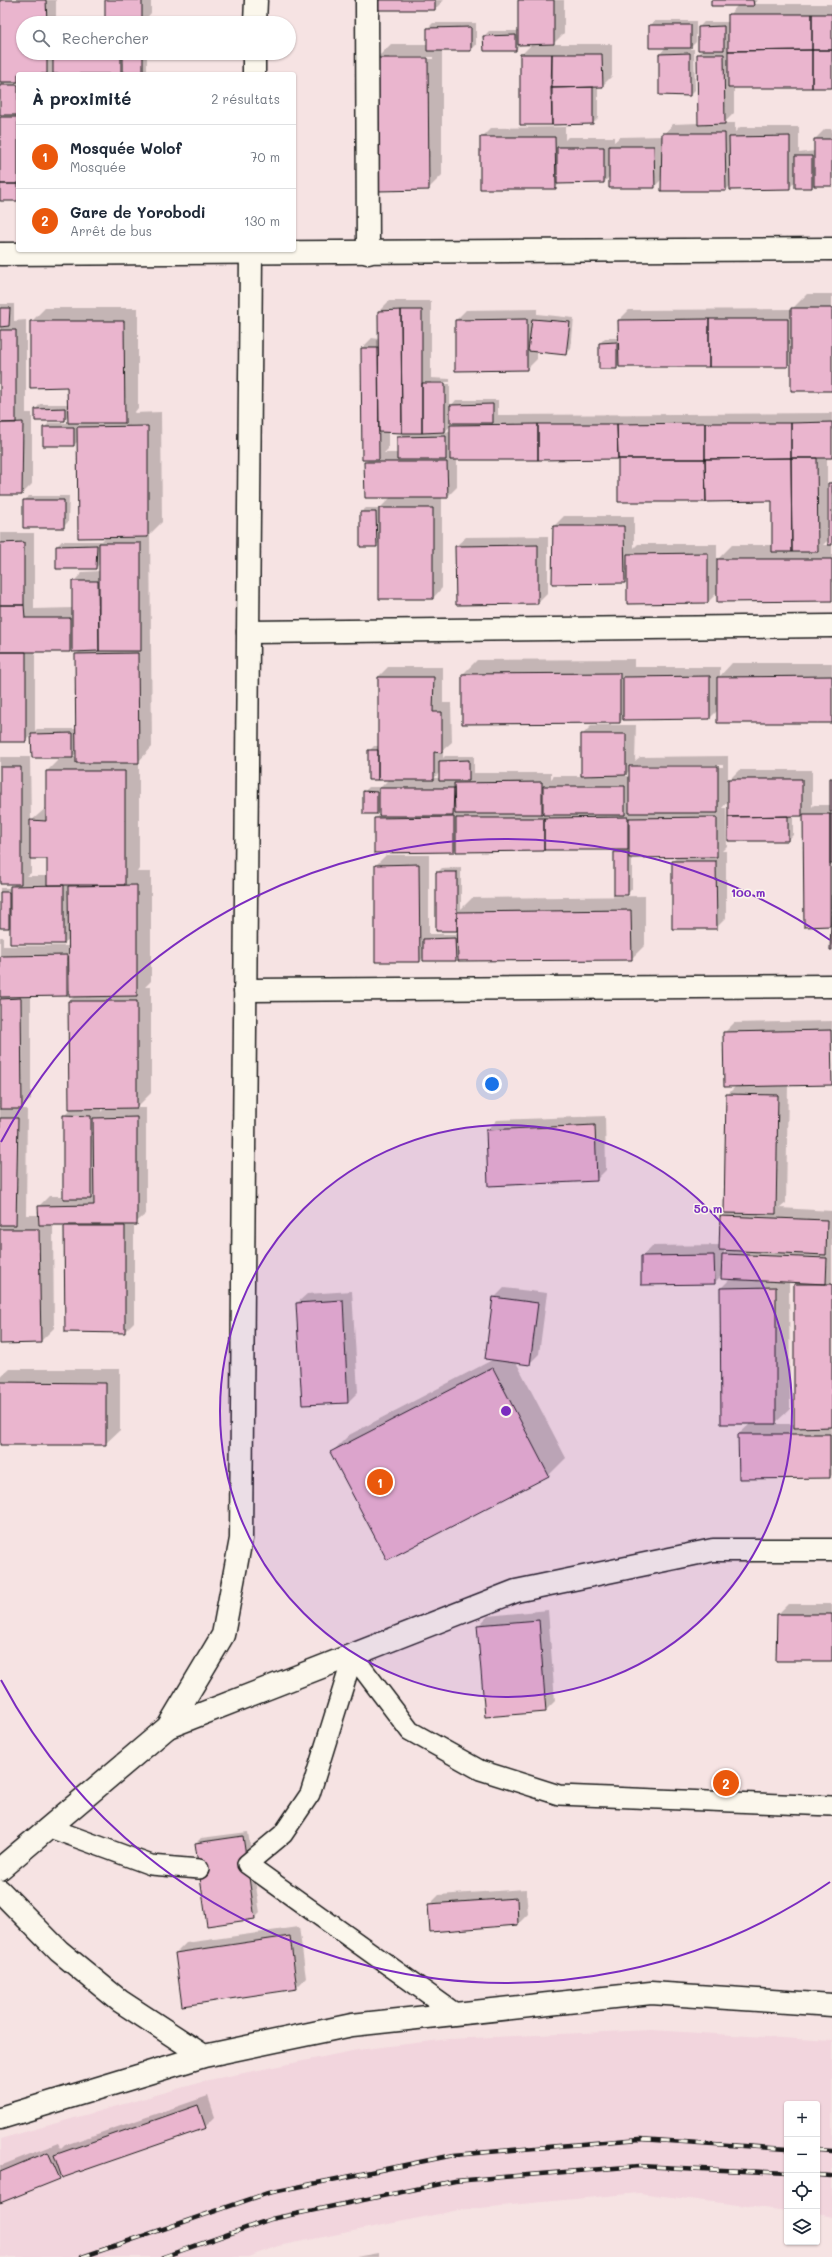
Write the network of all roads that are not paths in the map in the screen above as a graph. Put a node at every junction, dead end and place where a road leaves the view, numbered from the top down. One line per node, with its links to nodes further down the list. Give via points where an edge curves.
1 (256, 0): 3 (street)
2 (367, 0): 10 (street)
3 (255, 16)
4 (254, 60): 5 (street)
5 (254, 72)
6 (832, 249): 10 (street)
7 (167, 252): 11 (street)
8 (251, 252): 13 (street)
9 (296, 252): 10 (street)
10 (368, 253)
11 (0, 254)
12 (832, 626): 13 (street)
13 (248, 632): 15 (street)
14 (832, 986): 15 (street)
15 (245, 990): 18 (street, via 241,1539 223,1635)
16 (832, 1550): 17 (street, via 713,1550 516,1591)
17 (353, 1656): 18 (street); 19 (lane, via 410,1731 480,1770 559,1795); 25 (lane, via 310,1794 283,1834 247,1864)
18 (168, 1727): 20 (street)
19 (832, 1806)
20 (50, 1828): 21 (street); 22 (lane, via 150,1865)
21 (0, 1869)
22 (199, 1869)
23 (0, 1891): 26 (street, via 59,1952 120,2001)
24 (832, 2005): 25 (street, via 650,1993)
25 (455, 2013): 26 (street, via 352,2025)
26 (204, 2056): 27 (street)
27 (0, 2118)

